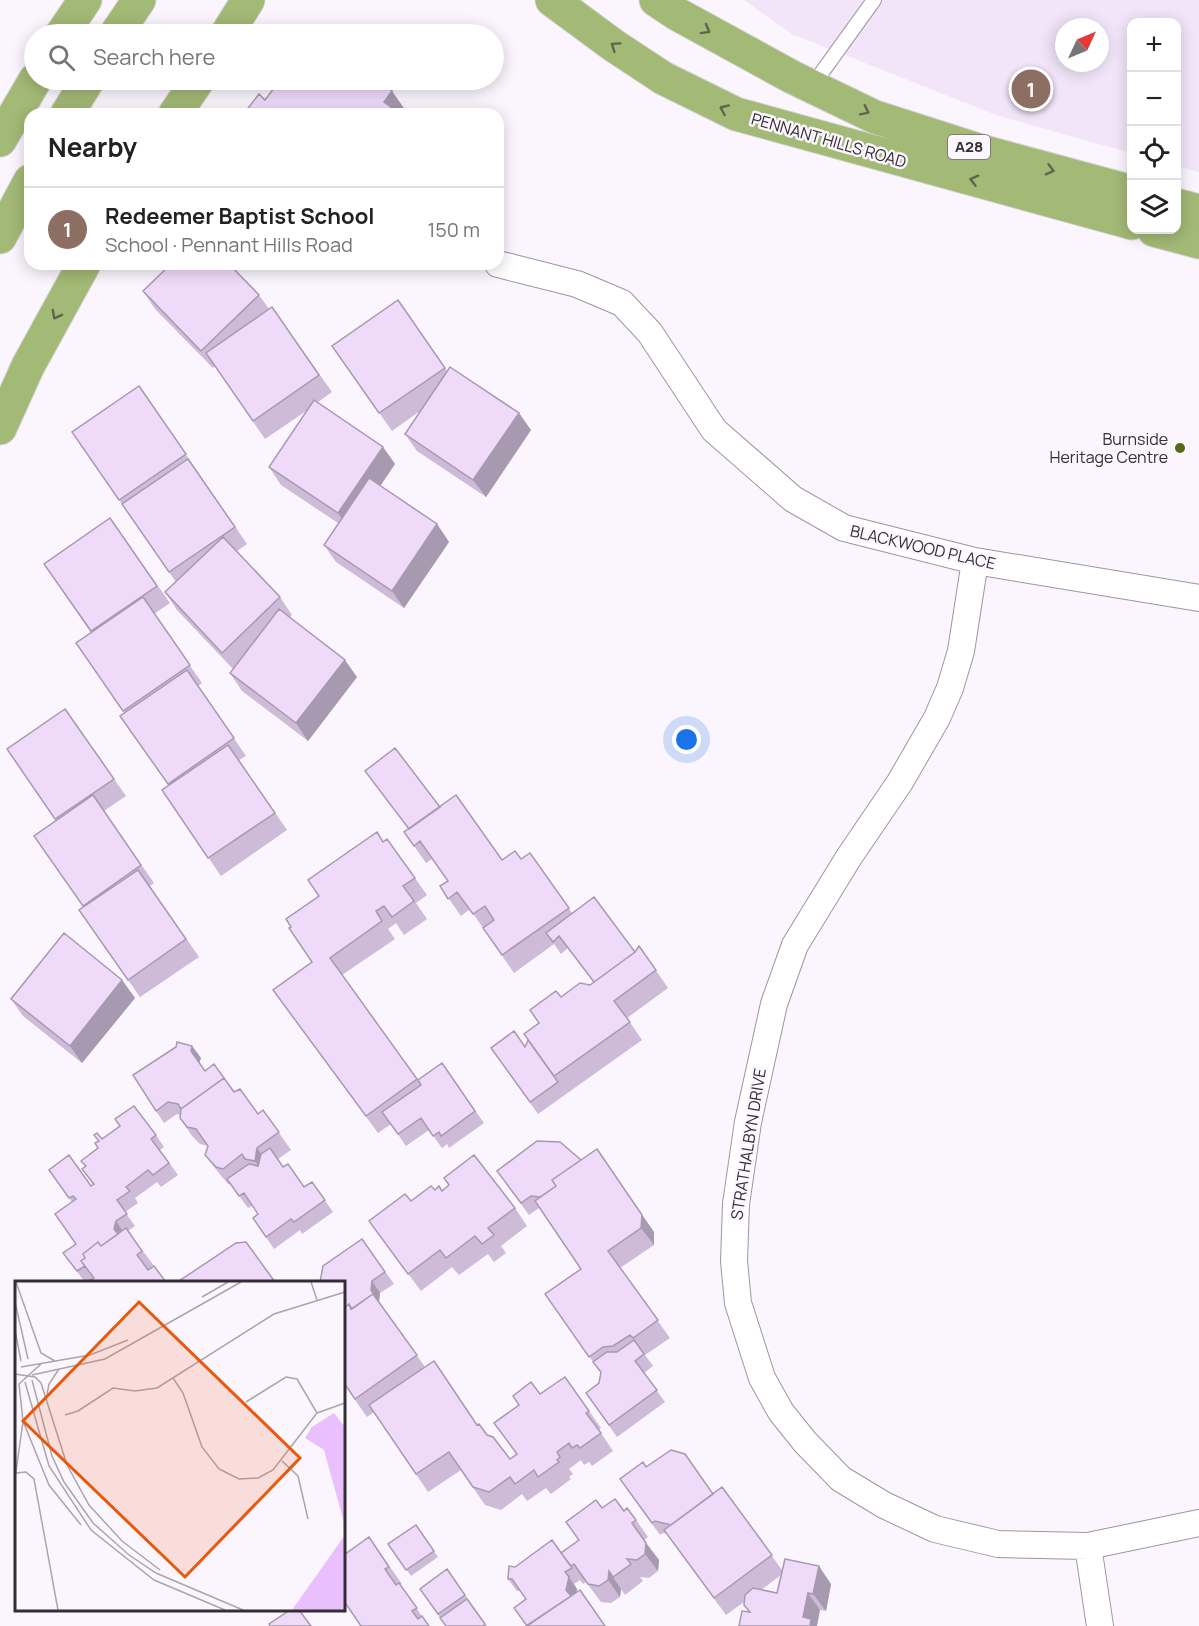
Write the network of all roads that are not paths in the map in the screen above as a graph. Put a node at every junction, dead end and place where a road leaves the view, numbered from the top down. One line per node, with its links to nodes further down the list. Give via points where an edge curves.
1 (85, 0): 7 (highway)
2 (139, 0): 8 (highway)
3 (249, 0): 9 (highway)
4 (552, 0): 21 (highway, PENNANT HILLS ROAD / A28, one-way to 4, via 736,114 663,78)
5 (656, 0): 10 (highway, PENNANT HILLS ROAD / A28, one-way to 10)
6 (874, 0): 10 (lane)
7 (69, 24)
8 (123, 24)
9 (233, 24)
10 (812, 86): 17 (highway, PENNANT HILLS ROAD / A28, one-way to 17, via 875,117 925,134)
11 (29, 90): 16 (highway)
12 (82, 90): 14 (highway)
13 (191, 90): 15 (highway)
14 (71, 108)
15 (179, 108)
16 (0, 140)
17 (1127, 191)
18 (24, 192): 23 (highway)
19 (1181, 206): 20 (highway)
20 (1199, 211)
21 (1127, 222)
22 (1169, 234): 24 (highway)
23 (0, 237)
24 (1199, 242)
25 (504, 266): 28 (street, BLACKWOOD PLACE, via 577,284 622,303 650,333 714,430 793,499 844,528)
26 (81, 270): 27 (highway, one-way to 27, via 28,366)
27 (0, 428)
28 (975, 561): 29 (street, BLACKWOOD PLACE); 31 (street, STRATHALBYN DRIVE, via 961,651 937,718 795,945 774,1004 748,1122 736,1204 734,1261 738,1303 762,1378 781,1413 841,1479 936,1529 998,1544)
29 (1199, 598)
30 (1199, 1523): 31 (street, STRATHALBYN DRIVE)
31 (1088, 1546): 32 (street)
32 (1100, 1626)

